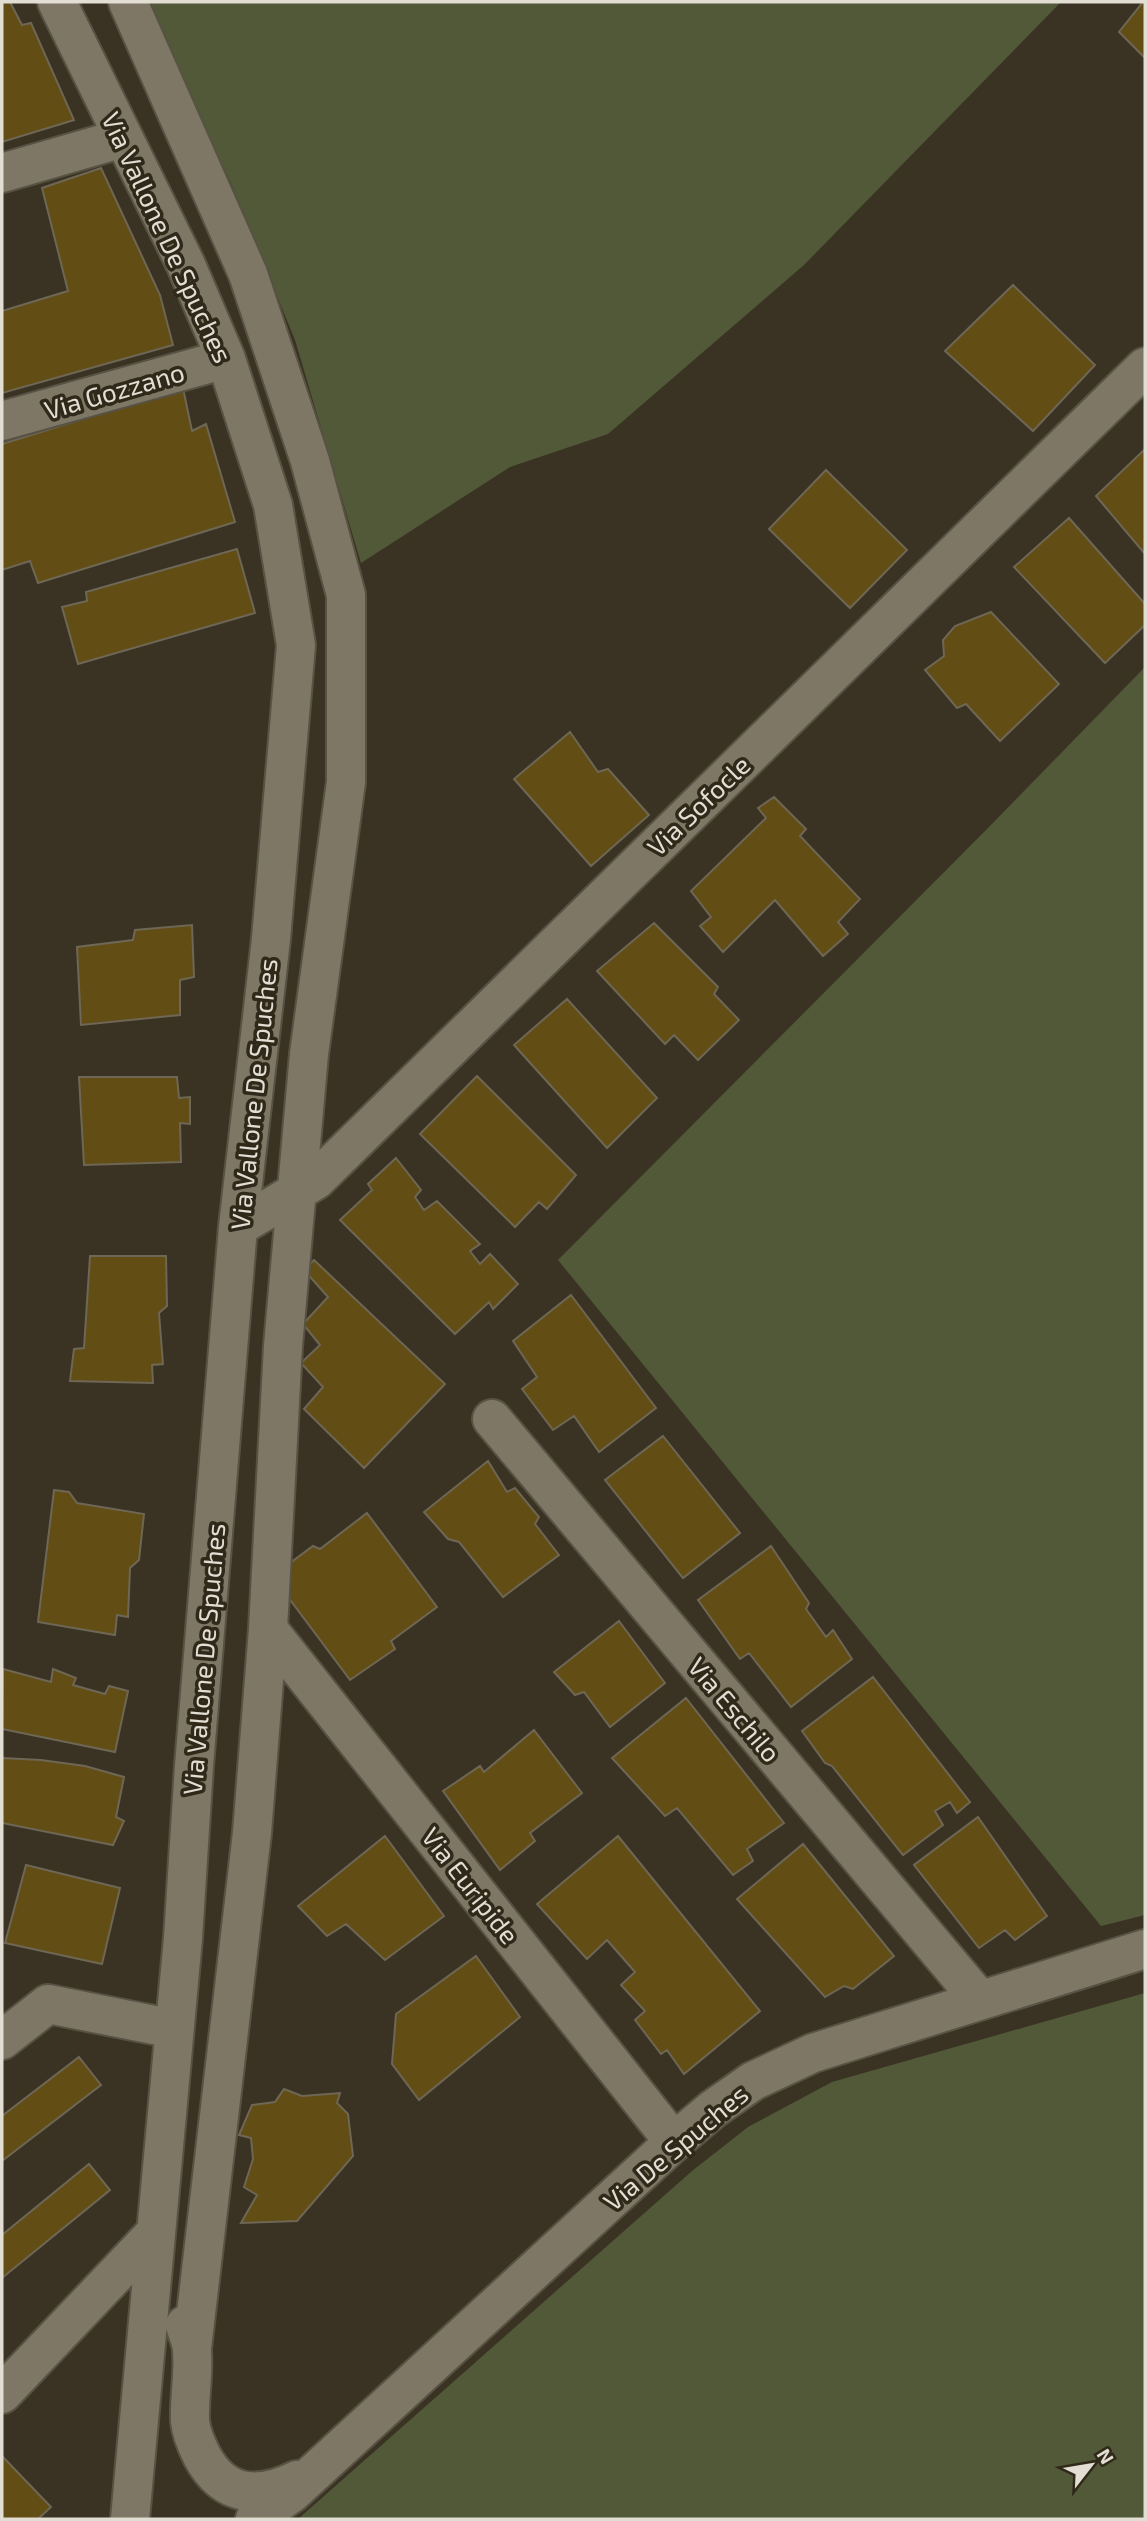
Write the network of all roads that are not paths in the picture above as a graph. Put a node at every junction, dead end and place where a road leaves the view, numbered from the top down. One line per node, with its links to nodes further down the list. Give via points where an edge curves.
1 (57, 2): 3 (street, Via Vallone De Spuches)
2 (128, 2): 8 (street, via 248,274 310,461 346,594 346,782 309,1054)
3 (123, 138): 4 (street); 5 (street, Via Vallone De Spuches)
4 (2, 173)
5 (226, 359): 7 (street, Via Gozzano); 9 (street, Via Vallone De Spuches, via 273,505 296,645 271,939)
6 (1145, 367): 8 (street, Via Sofocle, via 326,1170)
7 (2, 421)
8 (297, 1192): 9 (street, Via Sofocle); 11 (street, via 283,1346)
9 (238, 1227): 14 (street, Via Vallone De Spuches)
10 (492, 1419): 13 (street, Via Eschilo)
11 (268, 1629): 16 (street, Via Euripide); 18 (street, via 252,1833)
12 (1145, 1949): 13 (street, Via De Spuches)
13 (979, 1999): 16 (street, Via De Spuches, via 813,2053 753,2081)
14 (174, 2029): 15 (street, via 48,2004); 17 (street, Via Vallone De Spuches)
15 (2, 2040)
16 (674, 2142): 20 (street, Via De Spuches)
17 (156, 2232): 18 (street, Via Vallone De Spuches); 19 (street); 21 (street, Via Vallone De Spuches)
18 (192, 2348): 20 (street, Via Vallone De Spuches, via 190,2423 210,2472 227,2487 262,2492)
19 (2, 2394)
20 (304, 2482): 22 (street)
21 (130, 2519)
22 (255, 2519)

